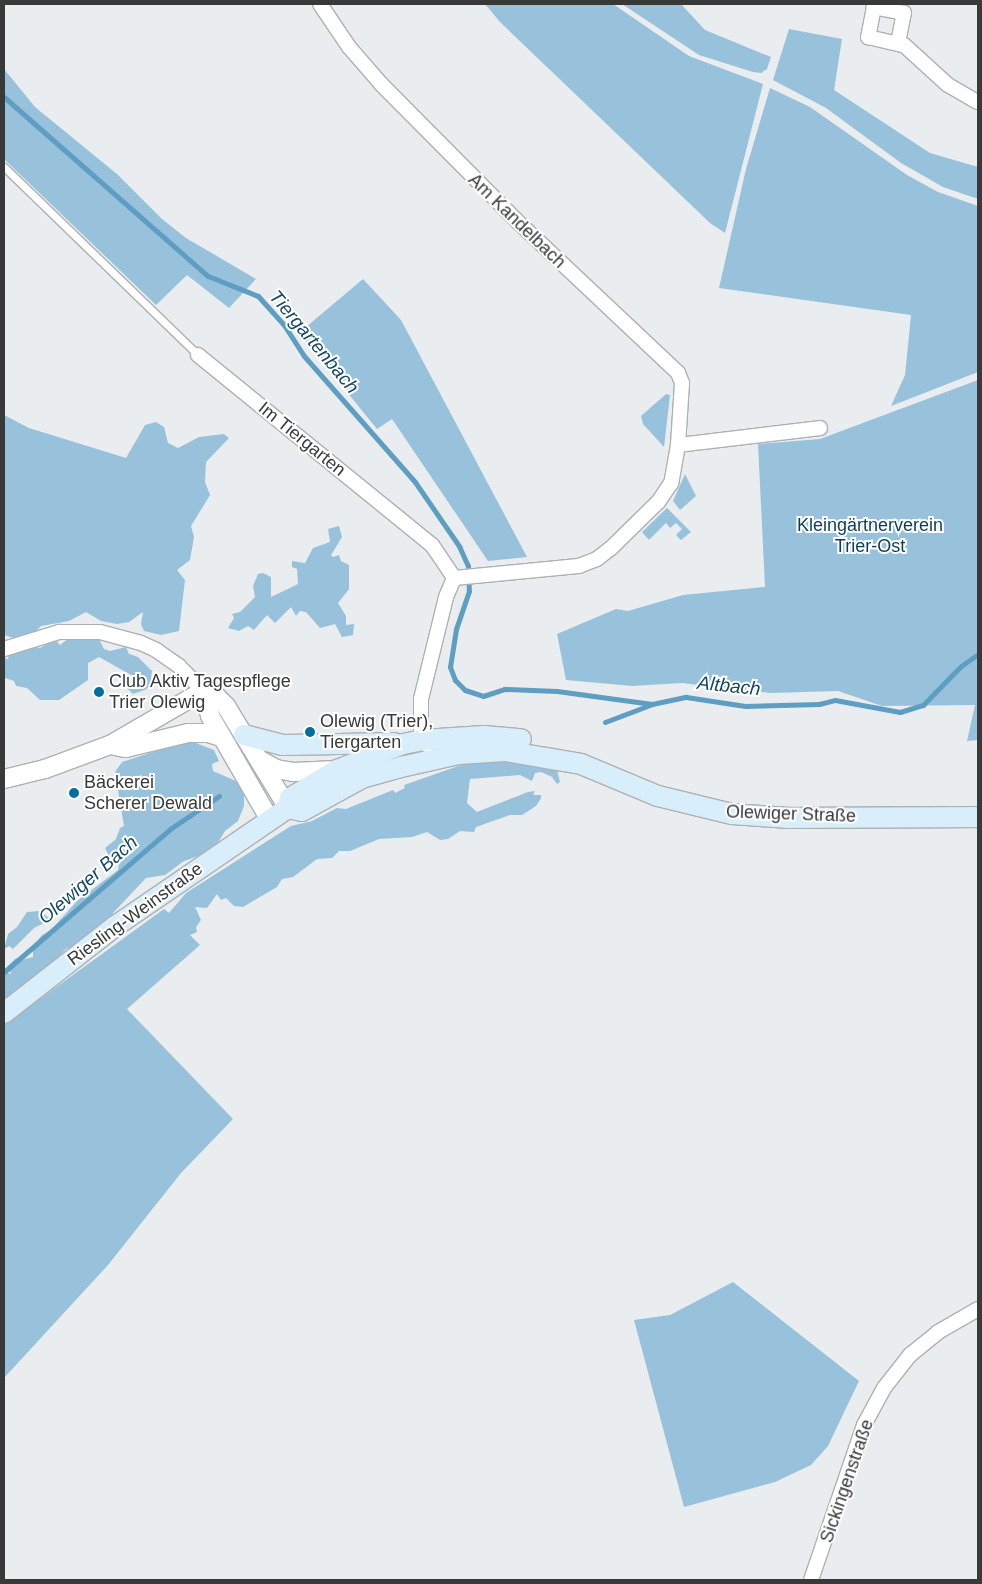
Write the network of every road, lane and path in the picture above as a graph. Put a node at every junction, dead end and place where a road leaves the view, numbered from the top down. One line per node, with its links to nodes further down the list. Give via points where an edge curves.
1 (320, 4): 7 (street, Am Kandelbach, via 349,47 389,92 518,222 678,373 682,383)
2 (898, 43): 3 (street, via 948,84)
3 (978, 102)
4 (4, 167): 5 (lane, Im Tiergarten)
5 (198, 354): 8 (street, Im Tiergarten, via 432,545)
6 (820, 428): 7 (street)
7 (678, 445): 8 (street, Am Kandelbach, via 674,474 663,497 597,559 578,566)
8 (464, 576): 13 (street, via 446,597)
9 (4, 649): 10 (street, via 58,632 100,632 156,650 179,666)
10 (203, 691): 11 (street, via 221,700); 12 (street, via 204,705); 14 (street)
11 (244, 735): 13 (main road, via 283,745); 16 (street)
12 (221, 737): 14 (street, via 188,733 126,748); 22 (street)
13 (413, 742): 15 (street); 17 (main road, Olewiger Straße, via 484,736 527,739 560,750); 18 (main road, Olewiger Straße)
14 (110, 745): 19 (street, via 44,769)
15 (446, 756): 17 (main road, Olewiger Straße, via 505,751); 20 (main road, Olewiger Straße, via 362,778 302,810)
16 (260, 760): 18 (street, via 276,769 293,772); 20 (street)
17 (581, 764): 21 (main road, Olewiger Straße, via 658,796 732,814 789,818)
18 (337, 770): 20 (main road, Olewiger Straße, via 290,798)
19 (4, 779)
20 (288, 808): 22 (main road, Olewiger Straße)
21 (978, 818)
22 (270, 820): 23 (main road, Riesling-Weinstraße, via 114,927)
23 (4, 1013)
24 (978, 1309): 25 (street, Sickingenstraße, via 938,1332 910,1355 884,1388 864,1425)
25 (811, 1580)

